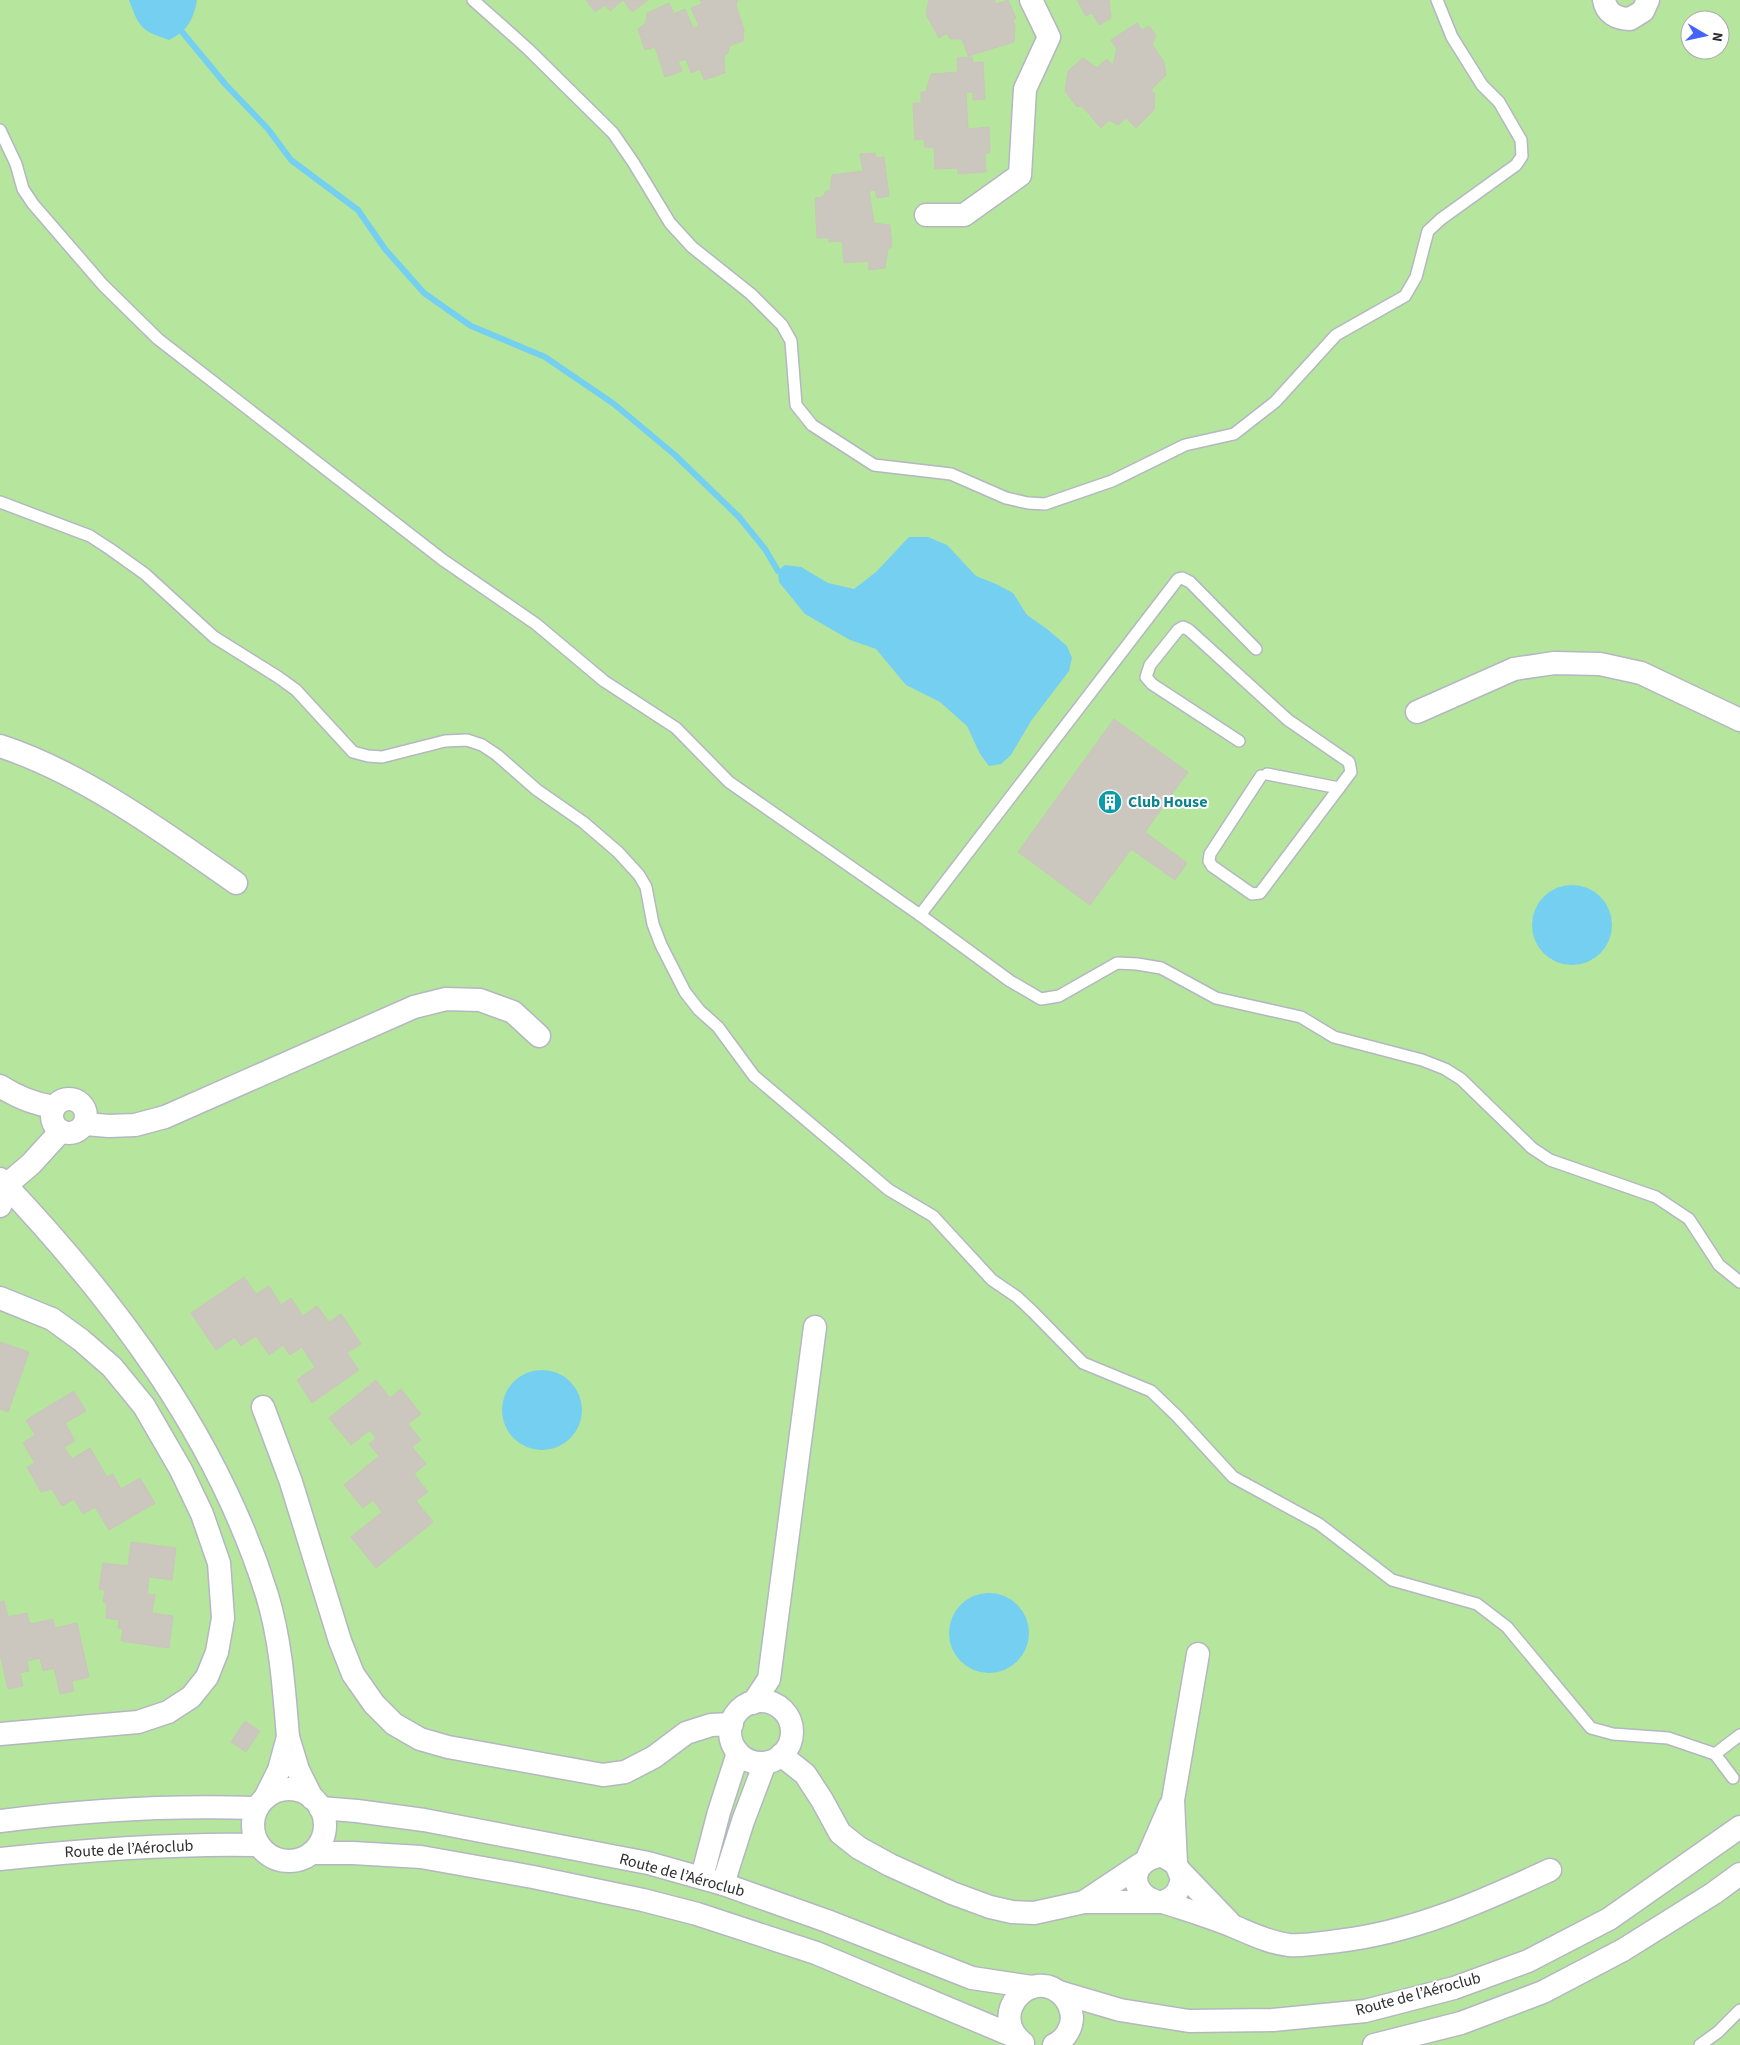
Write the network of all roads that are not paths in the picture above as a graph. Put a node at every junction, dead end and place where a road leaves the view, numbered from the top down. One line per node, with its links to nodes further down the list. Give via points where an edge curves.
1 (473, 0): 3 (lane, via 613,133 670,223 692,247 751,294 782,325 791,341 796,405 812,424 874,465 951,474 1006,498 1046,504 1112,481 1185,445 1234,434 1275,402 1336,336 1405,296 1416,277 1428,231 1516,165 1522,156 1521,140 1499,102 1482,85 1452,37)
2 (1031, 0): 7 (street, via 1049,37 1025,89 1020,175 964,215)
3 (1437, 0)
4 (1604, 0): 5 (street, via 1609,11 1622,19 1637,16)
5 (1650, 2)
6 (0, 130): 16 (lane, via 32,204 103,285 158,339 443,560 536,624 604,681 676,728 729,782)
7 (926, 215)
8 (0, 502): 36 (lane, via 90,536 110,549 145,574 214,637 296,690 353,752 382,757 467,740 497,755 537,790 583,822 639,875 646,887 661,945 685,992 718,1026 754,1076 889,1190 933,1216 992,1280 1033,1312 1083,1363 1151,1390 1233,1478 1319,1524 1392,1580 1477,1604 1507,1627 1591,1728 1613,1734 1668,1738)
9 (1256, 649): 16 (lane, via 1190,582 1178,579)
10 (1417, 712): 11 (street, via 1514,670 1554,663 1600,664 1641,673)
11 (1740, 720)
12 (1239, 740): 14 (lane, via 1146,677 1150,665 1183,627 1288,720 1349,762 1351,772)
13 (0, 746): 15 (street, via 91,788 163,831)
14 (1339, 788): 14 (lane, via 1264,775 1210,854 1209,861 1252,894 1260,893)
15 (236, 883)
16 (920, 915): 23 (lane, via 1040,999 1059,996 1117,963 1161,968 1216,998 1301,1017 1334,1036 1445,1069 1460,1079 1532,1148 1550,1160 1656,1197 1689,1220 1719,1265)
17 (539, 1036): 20 (street, via 513,1012 480,1000 446,1000 414,1006 165,1117 134,1125)
18 (0, 1086): 19 (street, via 13,1095)
19 (54, 1107): 20 (street, via 67,1098 78,1100 85,1108); 21 (street, via 52,1118)
20 (84, 1124): 21 (street, via 77,1131)
21 (61, 1131): 22 (street, via 31,1164)
22 (4, 1187): 34 (street, via 92,1281 151,1360 208,1456 246,1535 267,1596 280,1655)
23 (1740, 1282)
24 (0, 1298): 32 (street, via 52,1319 81,1340 112,1367 144,1406 202,1514 220,1563 223,1618 217,1652 207,1678 191,1697 168,1712 138,1722)
25 (815, 1327): 28 (street)
26 (263, 1407): 31 (street, via 291,1482 353,1674 374,1704 394,1724 420,1739 448,1747 603,1775 625,1772 654,1757 686,1733 711,1725)
27 (1198, 1654): 39 (street)
28 (768, 1679): 29 (street); 30 (street)
29 (753, 1703): 30 (street, via 771,1703); 31 (street, via 740,1710)
30 (779, 1708): 37 (street, via 790,1722 792,1731 787,1748)
31 (732, 1724): 35 (street, via 731,1739)
32 (0, 1734)
33 (1740, 1735): 36 (lane)
34 (288, 1737): 40 (street, via 279,1770); 41 (street, via 298,1770)
35 (738, 1753): 37 (street, via 755,1763); 51 (street, via 719,1812)
36 (1715, 1754): 38 (lane)
37 (773, 1759): 51 (street); 52 (street, via 805,1774 840,1832 858,1848 890,1865 990,1907 1012,1912 1034,1913)
38 (1733, 1778)
39 (1172, 1800): 47 (street); 48 (street)
40 (261, 1803): 41 (street, via 283,1790 293,1790); 42 (street, via 62,1813); 44 (street, via 253,1826)
41 (316, 1803): 45 (street, via 324,1820 324,1832); 51 (street, Route de l’Aéroclub, via 538,1841 648,1863)
42 (0, 1821)
43 (1740, 1827): 56 (street, Route de l’Aéroclub, via 1609,1918 1528,1961 1454,1988 1365,2011 1272,2020 1189,2022 1120,2010)
44 (258, 1844): 45 (street, via 272,1857 290,1862); 46 (street, Route de l’Aéroclub, via 64,1852)
45 (312, 1853): 58 (street, Route de l’Aéroclub, via 353,1852 421,1857 533,1876 688,1911 816,1953)
46 (0, 1859)
47 (1144, 1862): 48 (street, via 1163,1856); 52 (street); 53 (street, via 1138,1871 1137,1887 1148,1899)
48 (1178, 1868): 53 (street, via 1182,1879 1176,1894); 54 (street)
49 (1550, 1870): 54 (street, via 1424,1923 1360,1938 1313,1945 1288,1944 1260,1938)
50 (1740, 1874): 60 (street, via 1623,1950 1543,1992 1461,2023)
51 (712, 1881): 55 (street, Route de l’Aéroclub, via 972,1978)
52 (1084, 1902): 53 (street)
53 (1159, 1902): 54 (street)
54 (1233, 1926)
55 (1032, 1987): 56 (street, Route de l’Aéroclub, via 1051,1987); 58 (street, via 1015,1998 1010,2008 1011,2028)
56 (1059, 1992): 59 (street, via 1071,2008 1072,2018)
57 (1740, 2010): 61 (lane)
58 (1021, 2041)
59 (1061, 2045)
60 (1374, 2045)
61 (1700, 2045)

